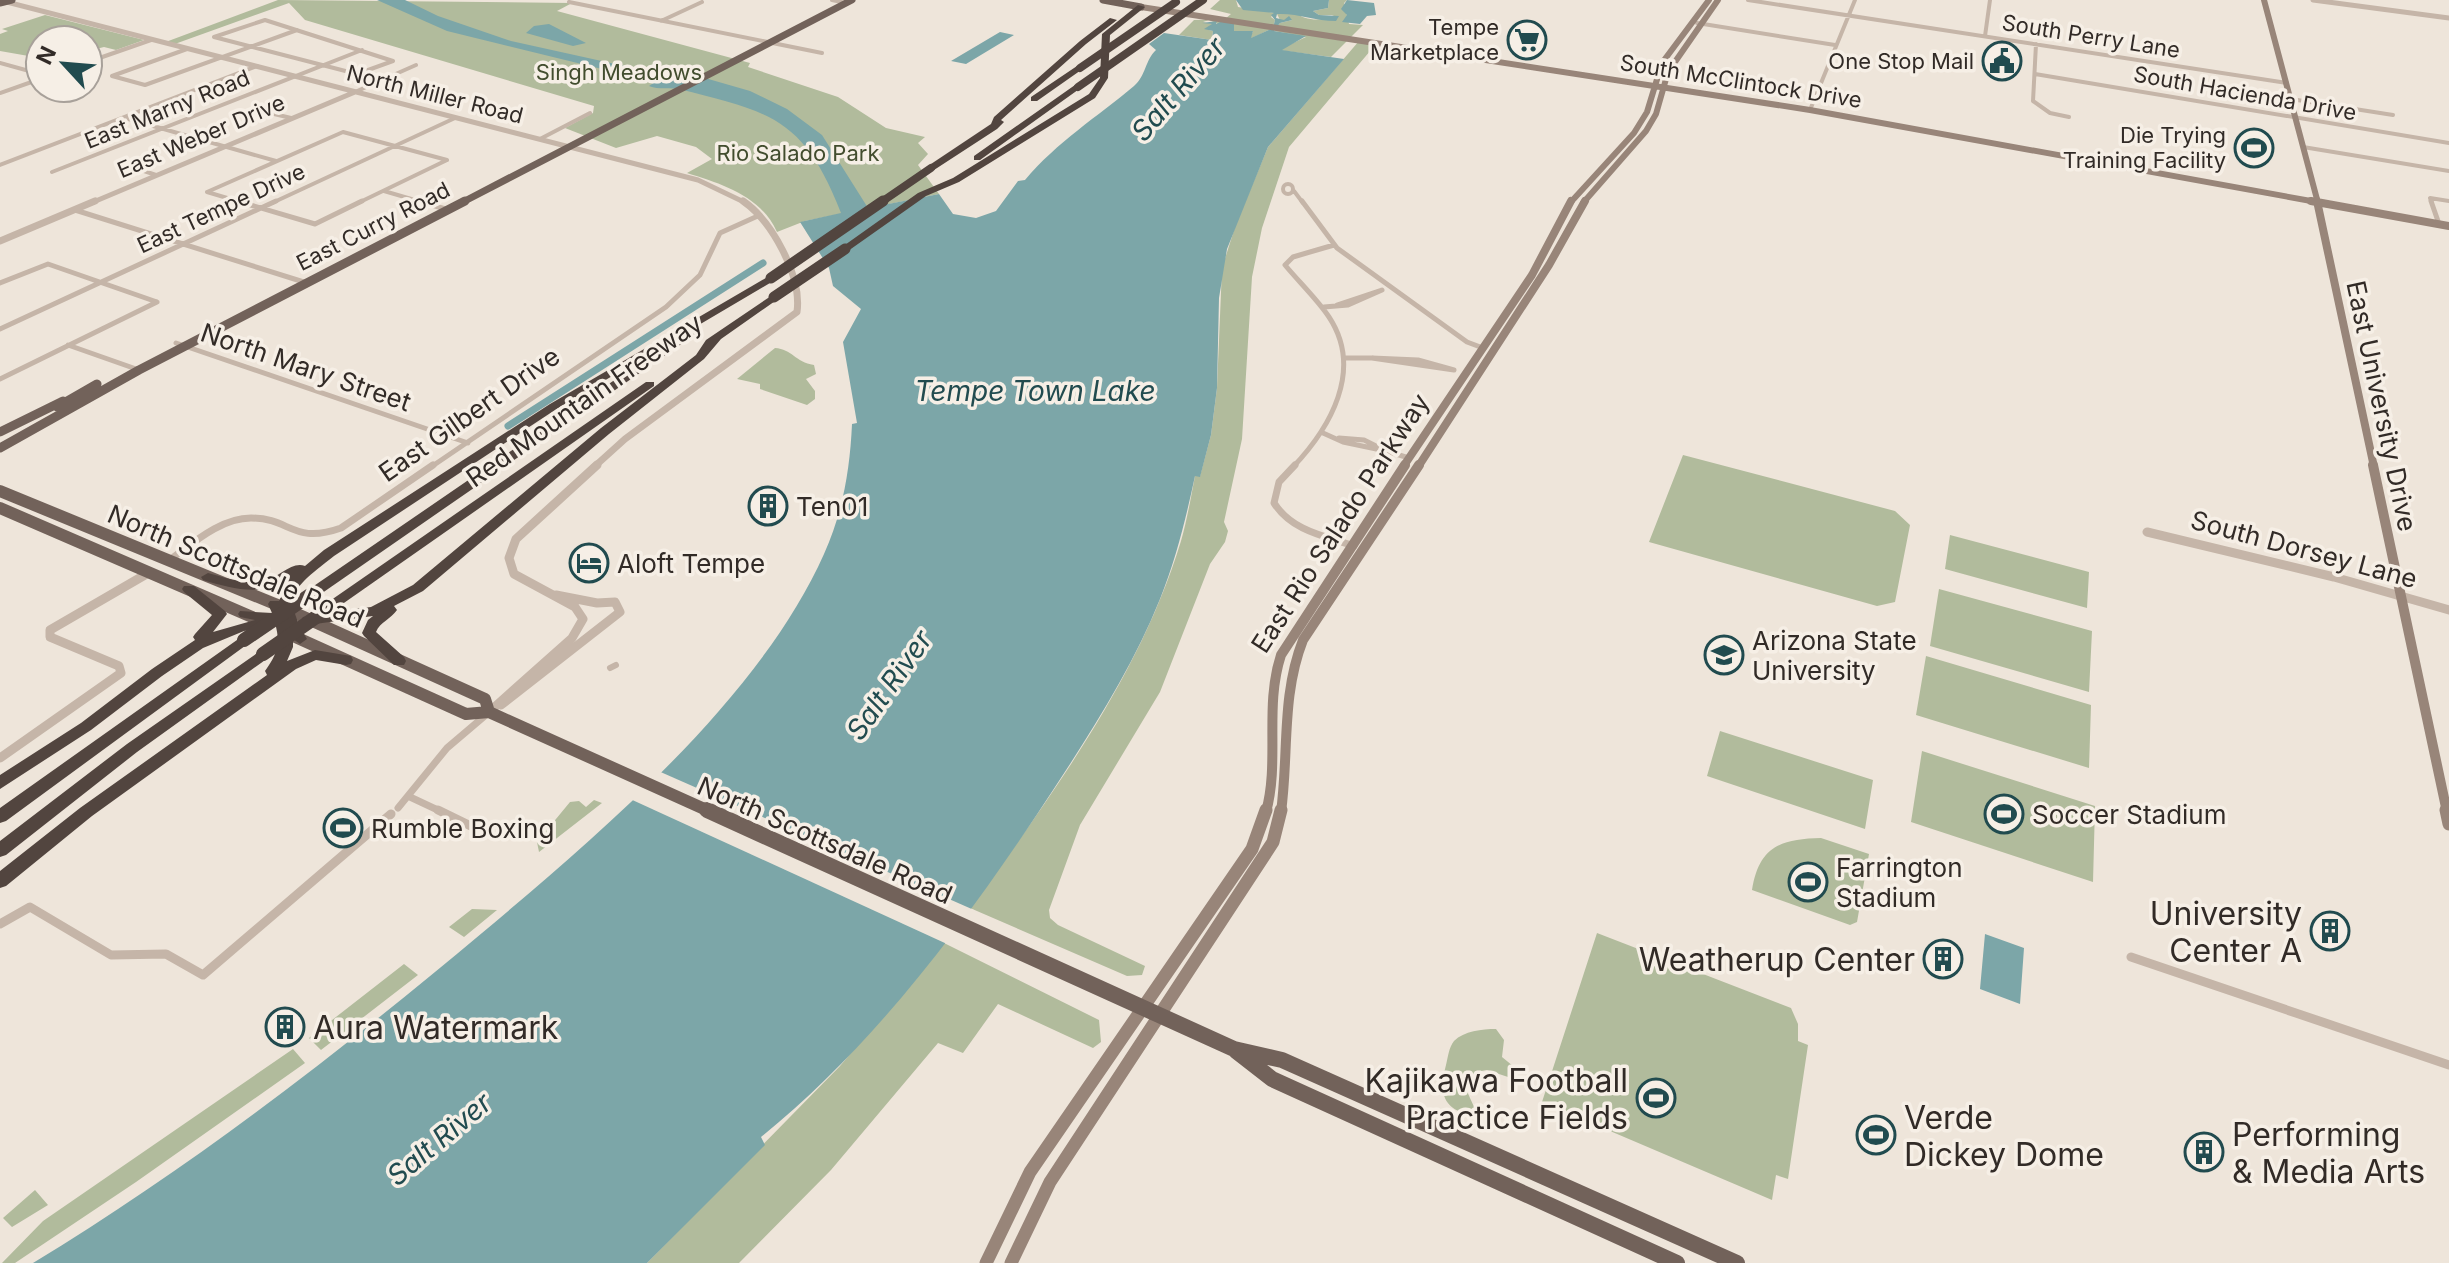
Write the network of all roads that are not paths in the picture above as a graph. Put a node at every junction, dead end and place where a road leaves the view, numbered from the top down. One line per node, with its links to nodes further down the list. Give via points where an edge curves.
1 (832, 0): 13 (street)
2 (1103, 0): 16 (main road)
3 (1180, 0): 57 (highway, Red Mountain Freeway, bridge)
4 (1203, 0): 71 (highway, bridge)
5 (1709, 0): 20 (main road, East Rio Salado Parkway)
6 (1718, 0): 21 (main road, East Rio Salado Parkway)
7 (1748, 0): 17 (street, South Perry Lane)
8 (1855, 0): 17 (street)
9 (1990, 0): 23 (street)
10 (2264, 0): 42 (main road, East University Drive)
11 (2313, 0): 18 (street)
12 (571, 1): 19 (street)
13 (849, 1): 26 (main road, East Curry Road)
14 (4, 2): 24 (street, North Miller Road)
15 (702, 2): 19 (street)
16 (1137, 6): 43 (main road, South McClintock Drive, bridge); 57 (highway, via 1078,46); 71 (highway, via 1106,34 1104,78 1092,96)
17 (1848, 15): 23 (street, South Perry Lane); 27 (street)
18 (2449, 18)
19 (661, 21): 26 (street)
20 (1691, 22): 21 (street); 43 (main road, East Rio Salado Parkway)
21 (1701, 23): 27 (street); 44 (main road, East Rio Salado Parkway)
22 (297, 30): 28 (street); 28 (street, via 262,20 214,37); 30 (street)
23 (1985, 36): 25 (street, South Perry Lane)
24 (151, 40): 29 (street, North Miller Road); 32 (street)
25 (2036, 44): 39 (street); 42 (street, South Perry Lane)
26 (767, 45): 31 (street); 63 (main road, East Curry Road)
27 (1835, 45): 48 (street)
28 (250, 47): 33 (street); 35 (street)
29 (187, 49): 33 (street, North Miller Road); 33 (street, via 112,76 145,85)
30 (362, 50): 35 (street, East Marny Road); 35 (street, via 393,61 360,74)
31 (822, 53)
32 (104, 56)
33 (221, 57): 37 (street, North Miller Road)
34 (0, 63): 38 (street)
35 (323, 65): 40 (street, East Marny Road)
36 (416, 65): 45 (street, East Weber Drive)
37 (257, 66): 40 (street, North Miller Road); 53 (street)
38 (24, 71)
39 (2035, 74): 52 (street, via 2036,105); 56 (street, South Hacienda Drive)
40 (293, 76): 45 (street, North Miller Road); 58 (street, East Marny Road)
41 (24, 83): 46 (street)
42 (2287, 83): 47 (main road, East University Drive)
43 (1653, 84): 44 (main road, South McClintock Drive); 95 (main road, East Rio Salado Parkway, via 1647,112 1634,133 1572,200 1539,263)
44 (1664, 86): 48 (main road, South McClintock Drive); 99 (main road, East Rio Salado Parkway, via 1646,131 1576,211 1549,265)
45 (355, 92): 54 (street, East Weber Drive); 55 (street, North Miller Road)
46 (0, 93)
47 (2291, 99): 51 (street); 56 (main road, East University Drive)
48 (1810, 110): 74 (main road, South McClintock Drive)
49 (270, 113): 54 (street)
50 (590, 113): 59 (street)
51 (2393, 115)
52 (2069, 117)
53 (125, 118): 58 (street); 66 (street)
54 (291, 118): 62 (street, East Weber Drive)
55 (455, 118): 59 (street, North Miller Road); 61 (street, East Tempe Drive)
56 (2296, 119): 60 (street, South Hacienda Drive); 64 (main road, East University Drive)
57 (994, 127): 85 (highway, Red Mountain Freeway, bridge)
58 (162, 128): 62 (street); 69 (street, East Marny Road)
59 (540, 139): 63 (street, North Miller Road)
60 (2449, 143)
61 (395, 145): 65 (street, via 343,132); 72 (street, via 447,160); 77 (street, East Tempe Drive)
62 (224, 146): 65 (street); 70 (street, East Weber Drive)
63 (569, 146): 76 (main road, East Curry Road); 79 (street, North Miller Road, via 710,184)
64 (2303, 147): 68 (street); 74 (main road, East University Drive)
65 (276, 161): 77 (street, via 207,192)
66 (0, 165)
67 (135, 168): 70 (street)
68 (2449, 171)
69 (52, 172)
70 (156, 175): 78 (street, East Weber Drive)
71 (945, 183): 92 (highway, Red Mountain Freeway, bridge)
72 (384, 191): 76 (street); 77 (street, via 315,224)
73 (1294, 191): 84 (street)
74 (2318, 201): 80 (main road, South McClintock Drive); 120 (main road, East University Drive)
75 (2449, 201): 80 (street, via 2430,198)
76 (445, 208): 87 (main road, East Curry Road)
77 (258, 209): 83 (street, East Tempe Drive)
78 (75, 210): 82 (street, East Weber Drive); 83 (street)
79 (760, 215): 105 (street, East Gilbert Drive, via 720,233 700,275 666,307); 119 (street, North Miller Road, via 801,302 797,312 625,439 516,539 509,558 514,574)
80 (2438, 222): 81 (main road, South McClintock Drive)
81 (2449, 224)
82 (0, 241)
83 (182, 244): 86 (street, East Tempe Drive); 87 (street)
84 (1334, 245): 89 (street); 90 (street, via 1293,257 1285,265)
85 (771, 278): 113 (highway, via 554,406); 139 (highway, Red Mountain Freeway, bridge, via 244,640)
86 (101, 282): 88 (street, via 43,264); 91 (street, East Tempe Drive); 93 (street, via 157,302)
87 (303, 282): 94 (main road, East Curry Road)
88 (0, 283)
89 (1392, 287): 90 (street); 95 (street)
90 (1324, 307): 96 (street)
91 (0, 329)
92 (717, 337): 117 (highway, via 700,357); 142 (highway, Red Mountain Freeway, bridge, via 263,654)
93 (68, 345): 97 (street); 100 (street)
94 (181, 345): 97 (main road, East Curry Road); 105 (street, North Mary Street)
95 (1483, 348): 98 (main road, East Rio Salado Parkway)
96 (1344, 358): 98 (street); 103 (street, via 1342,388)
97 (134, 369): 101 (main road, East Curry Road); 106 (main road, East Curry Road)
98 (1465, 373): 99 (street); 107 (main road, East Rio Salado Parkway)
99 (1478, 377): 111 (main road, East Rio Salado Parkway)
100 (0, 379)
101 (80, 393): 102 (main road); 104 (main road, East Curry Road)
102 (0, 432)
103 (1323, 433): 107 (street); 111 (street, via 1279,482 1274,503 1294,525)
104 (0, 440)
105 (468, 443): 114 (street, East Gilbert Drive, via 330,533 308,538 245,519 221,527)
106 (0, 448)
107 (1409, 458): 111 (main road, East Rio Salado Parkway)
108 (0, 491): 114 (main road, North Scottsdale Road)
109 (0, 508): 112 (main road, North Scottsdale Road)
110 (2147, 532): 120 (street, South Dorsey Lane)
111 (1357, 546): 146 (main road, East Rio Salado Parkway, via 1290,636 1272,673 1271,783 1252,849); 147 (main road, East Rio Salado Parkway, via 1292,660 1286,688 1284,799 1273,842)
112 (100, 551): 114 (main road, via 154,565); 115 (main road, North Scottsdale Road)
113 (329, 553): 116 (highway, via 266,587 245,588); 125 (highway, via 295,581)
114 (167, 561): 116 (main road, North Scottsdale Road)
115 (150, 572): 116 (main road, via 160,568); 118 (main road, North Scottsdale Road); 136 (street, via 50,630 50,637 119,666 121,673)
116 (205, 576): 125 (main road, North Scottsdale Road)
117 (428, 580): 126 (highway, via 374,611); 133 (highway, via 370,628 372,638)
118 (189, 589): 123 (main road, North Scottsdale Road); 131 (highway, via 220,614)
119 (556, 595): 121 (street); 124 (street)
120 (2399, 597): 122 (street, South Dorsey Lane); 140 (main road, East University Drive)
121 (597, 603): 124 (street); 128 (street, via 615,602 620,608)
122 (2449, 610)
123 (245, 614): 125 (highway); 127 (main road, North Scottsdale Road)
124 (583, 618): 128 (street, via 591,625); 135 (street, via 572,638)
125 (284, 619): 126 (highway); 127 (highway); 129 (highway); 130 (highway); 134 (highway, via 287,650 282,662)
126 (308, 620): 129 (main road, North Scottsdale Road)
127 (265, 623): 131 (highway, via 220,634)
128 (607, 623): 135 (street)
129 (325, 628): 133 (main road, North Scottsdale Road)
130 (300, 639): 132 (main road, North Scottsdale Road)
131 (179, 657): 137 (highway)
132 (346, 660): 134 (highway, via 306,658); 135 (main road, North Scottsdale Road, via 466,714)
133 (399, 661): 135 (main road, North Scottsdale Road, via 485,699)
134 (238, 700): 143 (highway)
135 (489, 712): 138 (street, via 447,748); 146 (main road, North Scottsdale Road)
136 (0, 758)
137 (0, 783)
138 (410, 797): 141 (street); 144 (street, via 203,975 166,954 111,955 30,907)
139 (0, 817)
140 (2449, 824)
141 (481, 831)
142 (0, 850)
143 (0, 881)
144 (0, 924)
145 (2131, 957): 149 (street)
146 (1142, 1008): 147 (main road, North Scottsdale Road); 150 (main road, East Rio Salado Parkway, via 1030,1172)
147 (1160, 1015): 148 (main road, North Scottsdale Road); 151 (main road, East Rio Salado Parkway, via 1050,1182)
148 (1234, 1049): 152 (main road, via 1272,1079); 153 (main road, via 1282,1060)
149 (2449, 1065)
150 (986, 1263)
151 (1011, 1263)
152 (1677, 1263)
153 (1737, 1263)

